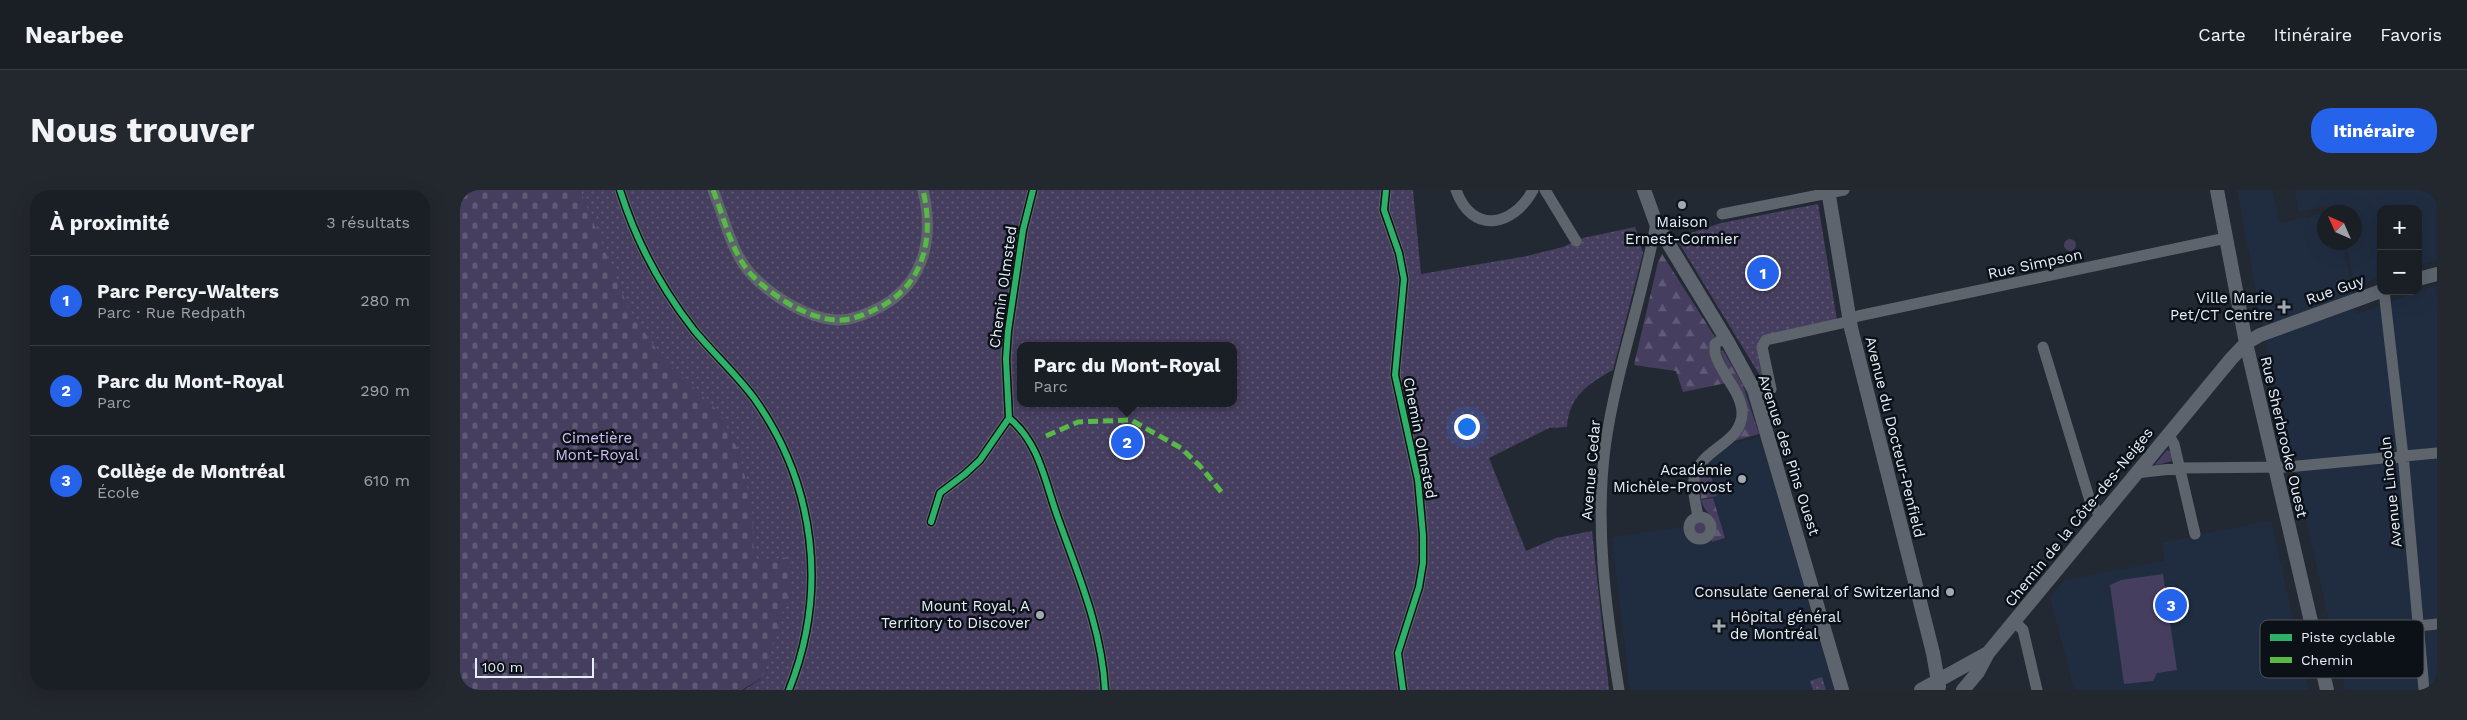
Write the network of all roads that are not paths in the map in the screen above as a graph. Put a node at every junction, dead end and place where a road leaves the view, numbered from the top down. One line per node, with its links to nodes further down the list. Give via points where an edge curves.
1 (620, 190): 36 (street, via 639,240 664,286 696,331 755,399)
2 (625, 190): 36 (street, via 644,240 668,285 689,316 759,399 790,453)
3 (713, 190): 4 (street, via 738,253 750,273 792,304 836,320 876,310 899,296 913,280 926,238 927,212)
4 (923, 190)
5 (1033, 190): 29 (street, Chemin Olmsted, via 1024,224 1008,331)
6 (1386, 190): 50 (street, Chemin Olmsted, via 1384,210 1404,279 1395,375 1418,480 1423,535 1419,587 1398,653)
7 (1456, 190): 8 (street, via 1471,214 1494,220 1516,213)
8 (1533, 190)
9 (1546, 190): 17 (street)
10 (1644, 190): 15 (main road, Avenue des Pins Ouest)
11 (1844, 190): 13 (street)
12 (2217, 190): 16 (main road, Rue Sherbrooke Ouest)
13 (1828, 192): 14 (street); 24 (main road, Avenue du Docteur-Penfield)
14 (1722, 214)
15 (1656, 222): 18 (main road, Avenue des Pins Ouest); 19 (street, Avenue Cedar)
16 (2226, 238): 24 (street, Rue Simpson); 26 (main road, Rue Sherbrooke Ouest)
17 (1576, 241)
18 (1671, 247): 19 (street); 25 (main road, Avenue des Pins Ouest)
19 (1650, 256): 51 (street, Avenue Cedar, via 1610,422 1603,473 1602,537)
20 (2437, 274): 21 (main road)
21 (2422, 278)
22 (2377, 293): 26 (main road, Rue Guy)
23 (2383, 295): 32 (street, Avenue Lincoln)
24 (1850, 320): 28 (street, Rue Simpson, via 1765,341 1762,347 1771,389); 47 (main road, Avenue du Docteur-Penfield)
25 (1725, 337): 28 (main road, Avenue des Pins Ouest); 38 (street, via 1716,344 1715,353 1739,401 1742,416 1734,434 1704,458 1696,472 1694,485)
26 (2246, 343): 30 (main road, Chemin de la Côte-des-Neiges); 33 (main road, Rue Sherbrooke Ouest)
27 (2043, 347): 37 (street, via 2091,502)
28 (1756, 396): 52 (main road, Avenue des Pins Ouest)
29 (1009, 418): 39 (street, via 980,460 940,493); 49 (street, via 1024,432 1038,456 1099,641)
30 (2168, 434): 34 (street); 35 (main road, Chemin de la Côte-des-Neiges)
31 (2437, 453): 32 (street)
32 (2403, 457): 33 (street); 42 (street, Avenue Lincoln)
33 (2274, 466): 34 (street); 41 (main road, Rue Sherbrooke Ouest)
34 (2180, 468): 35 (street); 40 (street)
35 (2136, 473): 37 (main road, Chemin de la Côte-des-Neiges)
36 (795, 474): 48 (street, via 809,533 812,582 806,639)
37 (2101, 515): 43 (main road, Chemin de la Côte-des-Neiges)
38 (1698, 517)
39 (931, 522)
40 (2195, 534)
41 (2311, 620)
42 (2417, 620)
43 (2014, 621): 46 (main road, Chemin de la Côte-des-Neiges); 55 (street, via 2023,630)
44 (2437, 624): 45 (street)
45 (2424, 625)
46 (1988, 653): 47 (main road, Chemin de la Côte-des-Neiges); 54 (main road)
47 (1939, 685): 53 (main road, Chemin de la Côte-des-Neiges)
48 (789, 690)
49 (1105, 690)
50 (1403, 690)
51 (1619, 690)
52 (1842, 690)
53 (1921, 690)
54 (1964, 690)
55 (2037, 690)

